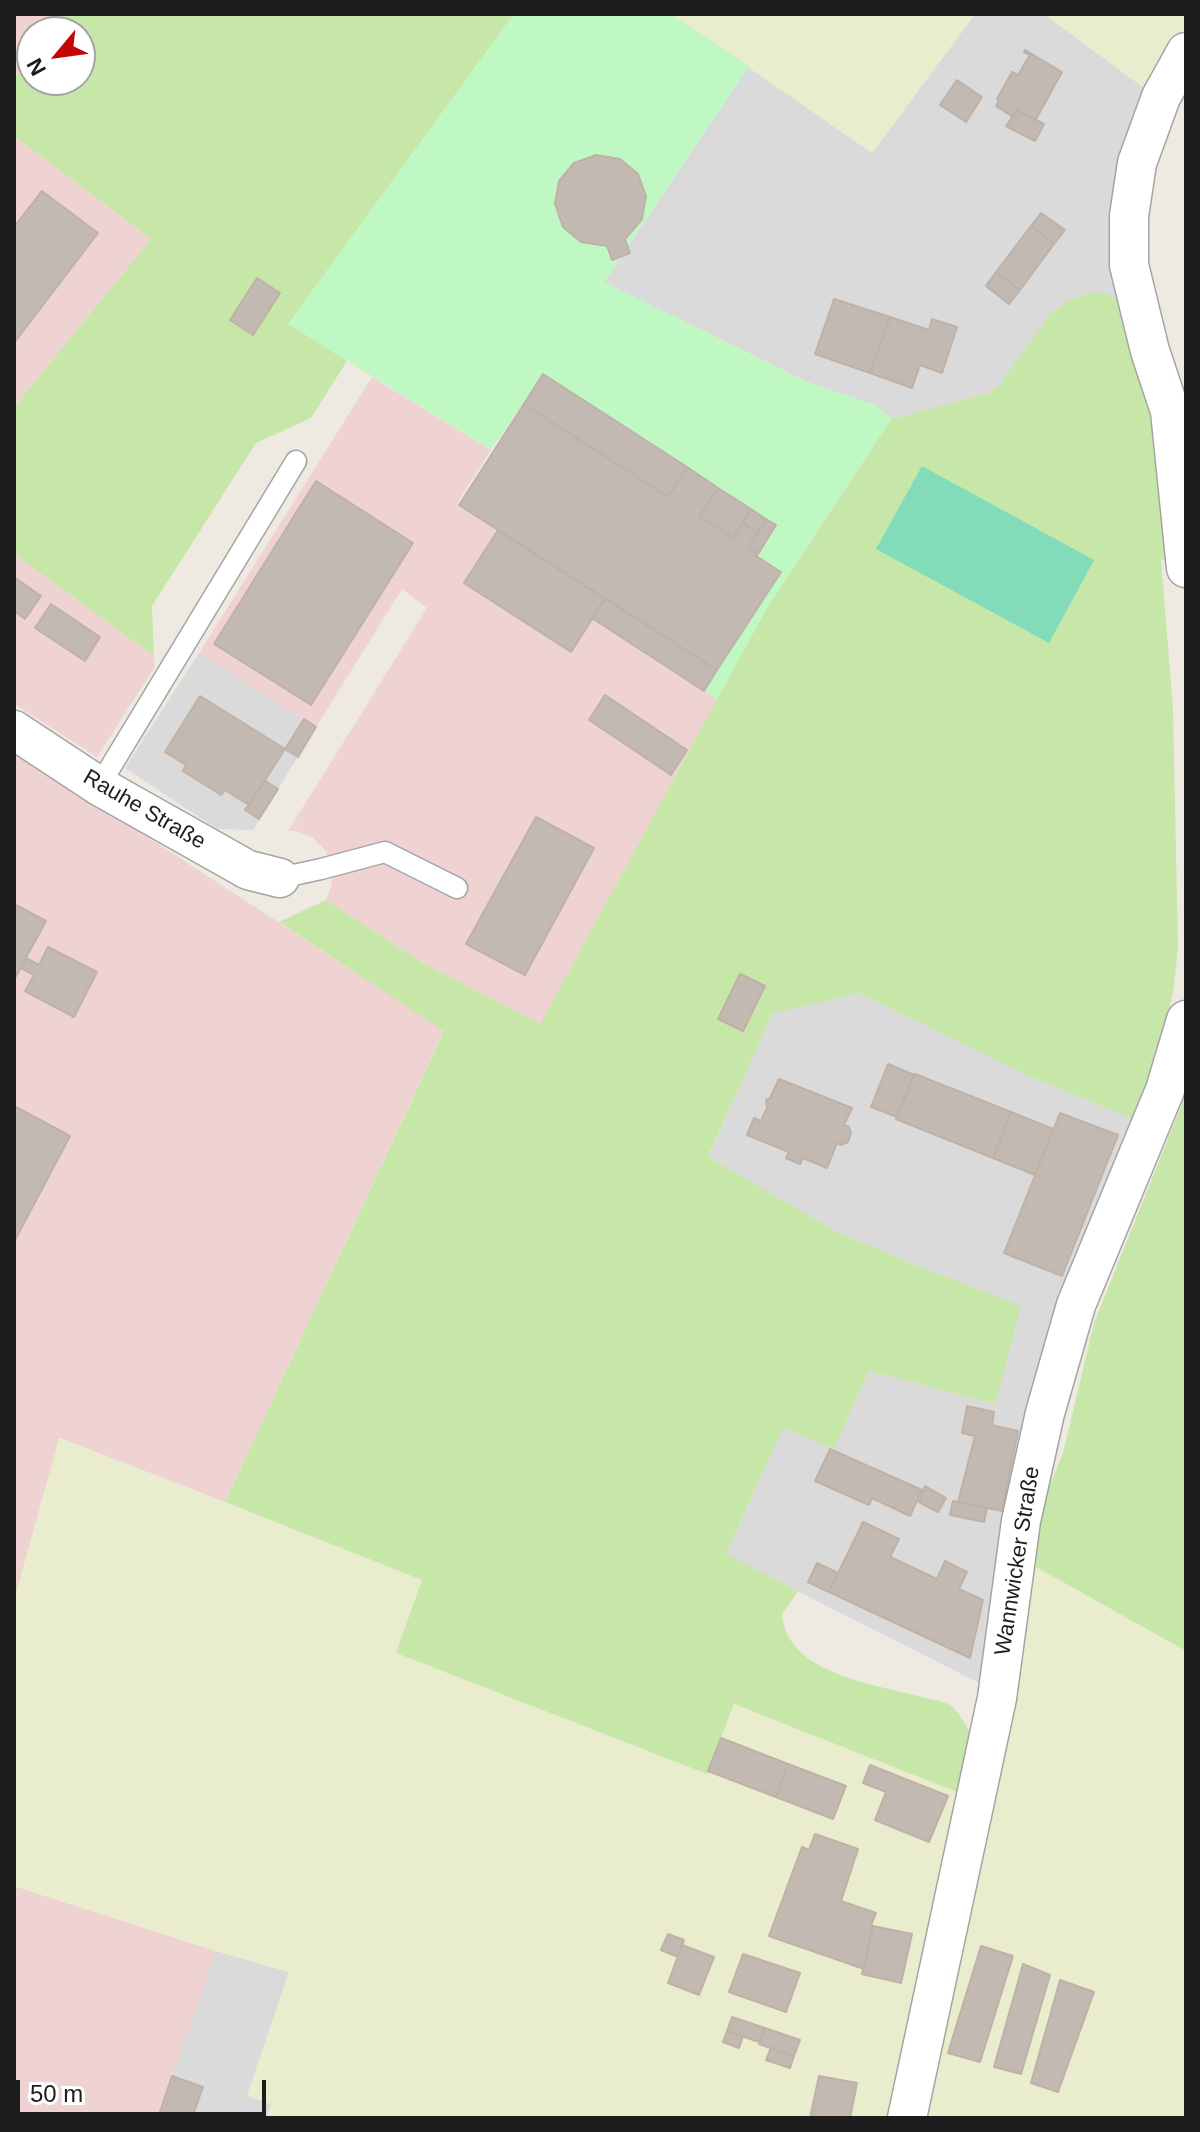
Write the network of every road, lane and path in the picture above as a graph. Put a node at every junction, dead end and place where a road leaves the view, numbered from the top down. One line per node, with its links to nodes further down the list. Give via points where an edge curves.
1 (1186, 52): 2 (street, via 1161,97 1137,163 1129,216 1129,265 1150,351)
2 (1178, 421): 4 (street)
3 (296, 461): 6 (lane)
4 (1186, 568)
5 (14, 730): 6 (street, Rauhe Straße)
6 (99, 786): 7 (street, Rauhe Straße, via 248,870)
7 (280, 878): 8 (lane, via 385,852)
8 (457, 888)
9 (1186, 1020): 10 (street, Wannwicker Straße, via 1165,1090 1076,1305 1045,1413 1021,1521 997,1698)
10 (907, 2118)

